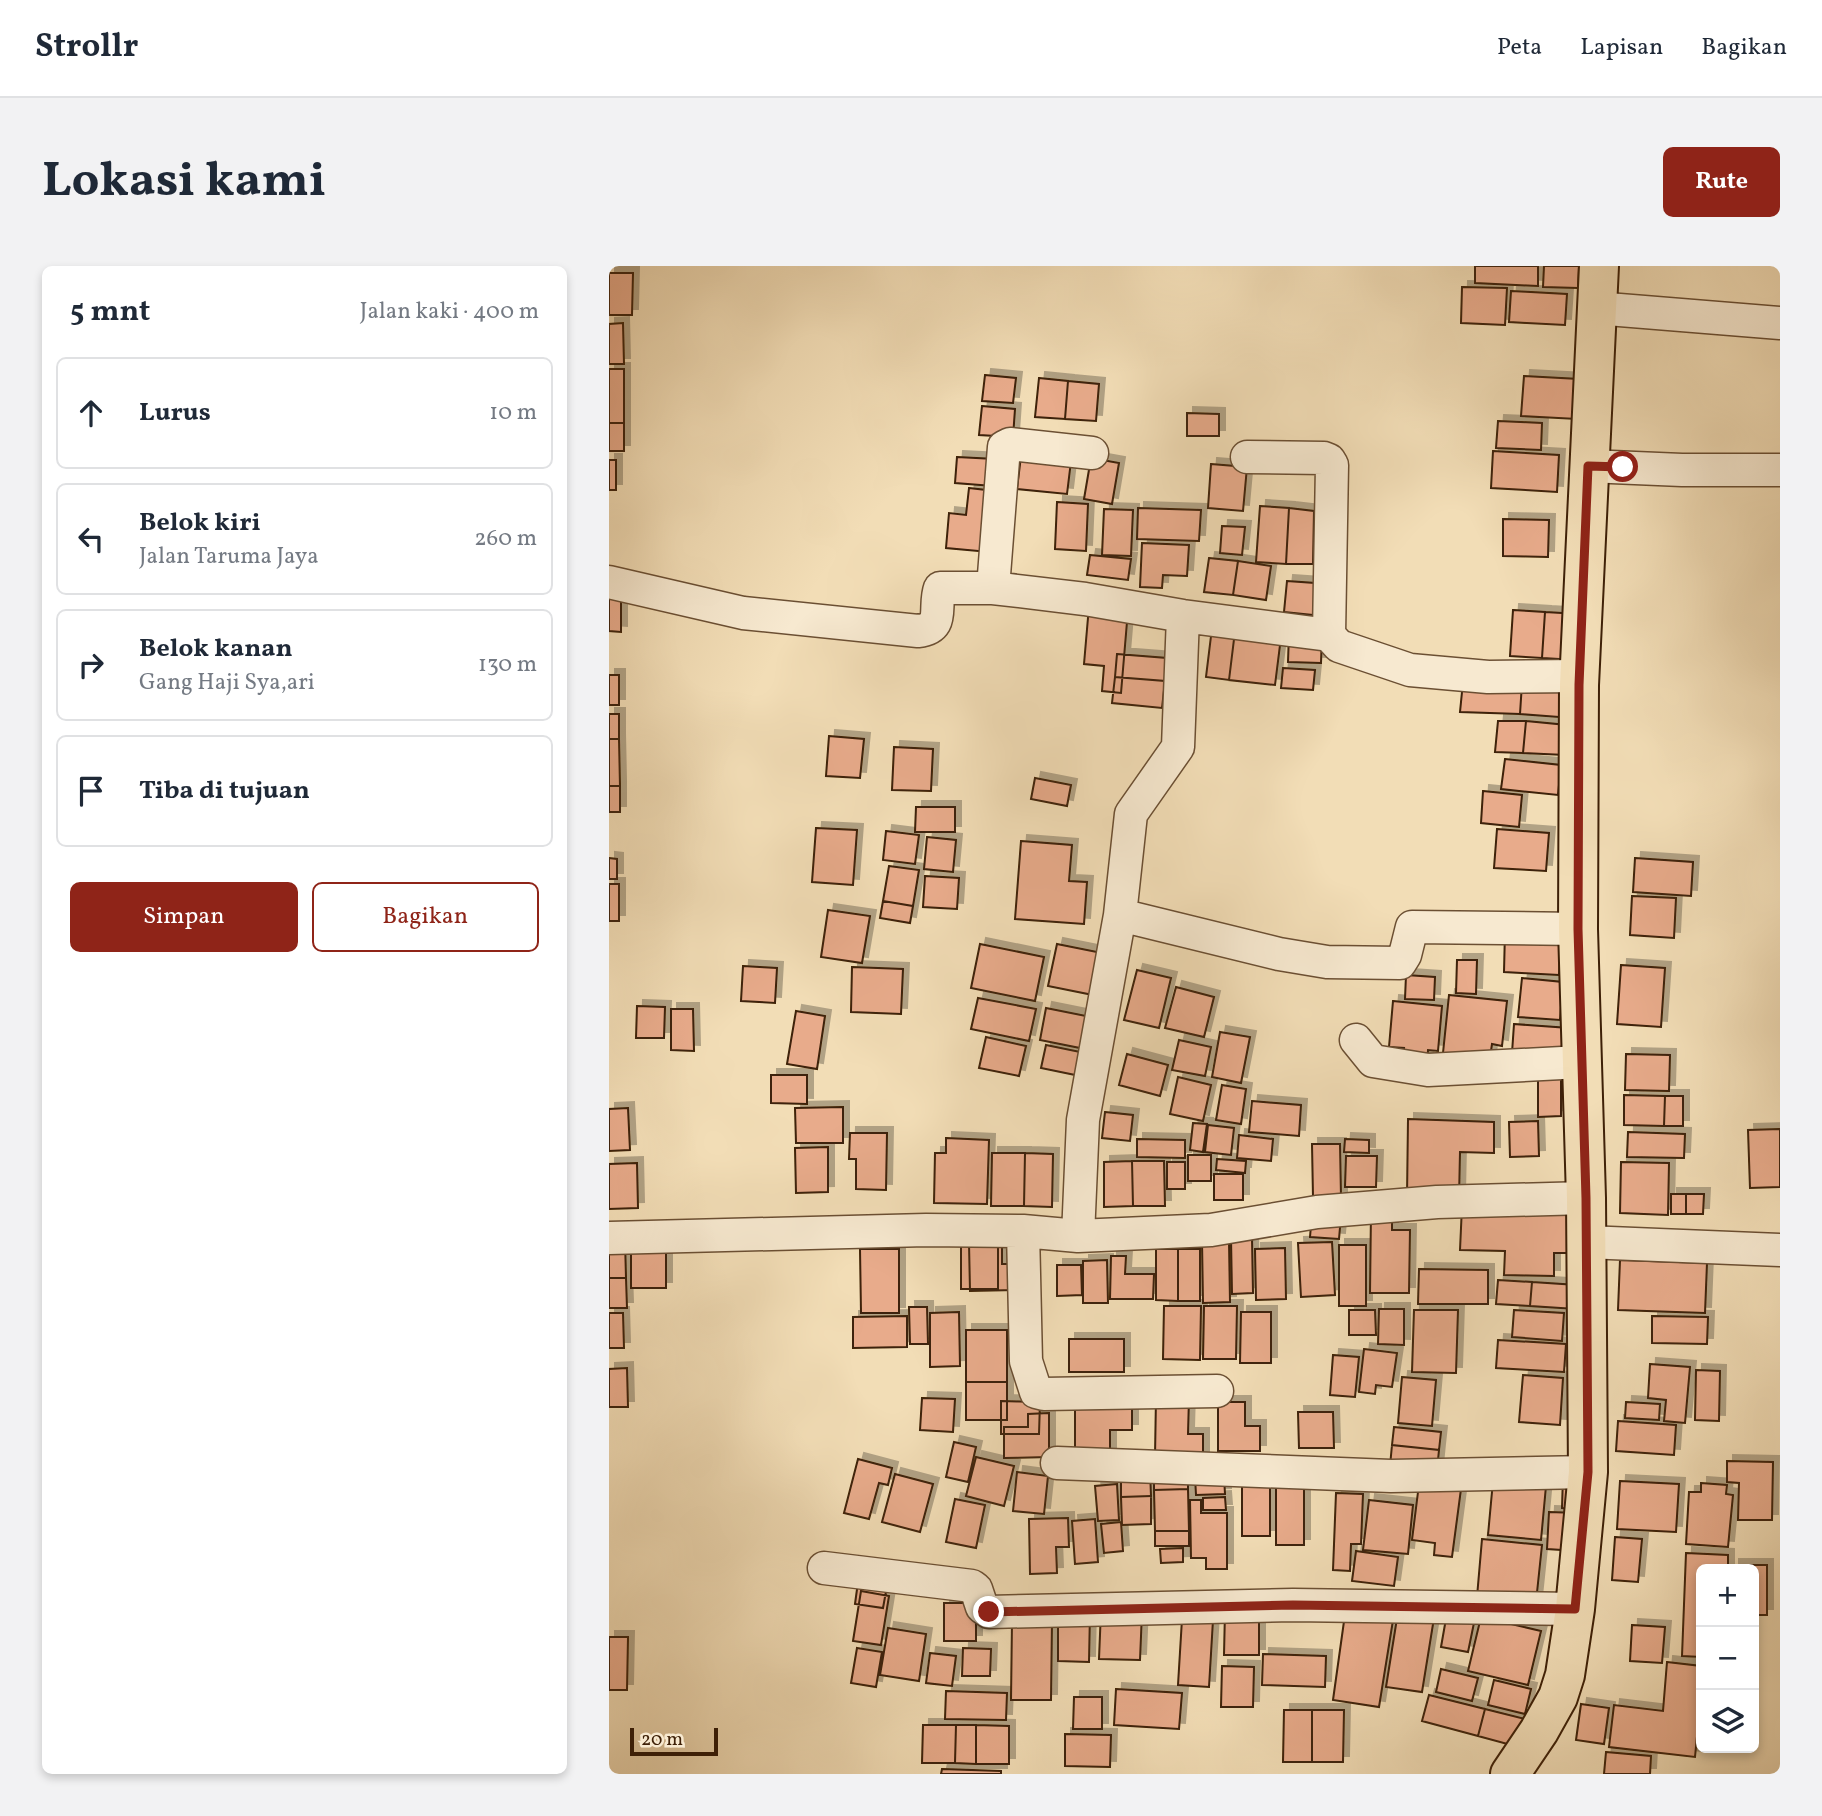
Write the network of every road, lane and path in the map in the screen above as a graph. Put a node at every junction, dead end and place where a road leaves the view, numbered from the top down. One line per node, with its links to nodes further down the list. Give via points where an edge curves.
1 (1599, 266): 2 (main road)
2 (1595, 308): 3 (street); 6 (main road)
3 (1780, 323)
4 (1092, 453): 9 (street, via 1004,447)
5 (1247, 457): 11 (street, via 1324,458 1332,465)
6 (1588, 466): 7 (street); 12 (main road)
7 (1780, 470)
8 (609, 582): 9 (street, via 743,613 918,631 933,628 940,588)
9 (993, 588): 10 (street)
10 (1183, 616): 11 (street); 13 (street, via 1178,747 1132,814)
11 (1328, 635): 12 (street, via 1339,646 1410,670 1488,677)
12 (1579, 676): 14 (main road)
13 (1120, 915): 14 (street, via 1327,962 1400,963 1412,927); 19 (street, via 1083,1120)
14 (1578, 929): 16 (main road)
15 (1356, 1040): 16 (street, via 1373,1061 1428,1070)
16 (1581, 1062): 17 (main road)
17 (1586, 1198): 19 (street, via 1437,1202 1317,1212 1211,1230); 21 (main road)
18 (1023, 1231): 19 (street); 20 (street); 23 (street, via 1026,1361 1036,1392)
19 (1078, 1236)
20 (609, 1238)
21 (1586, 1242): 22 (street); 25 (main road)
22 (1780, 1250)
23 (1217, 1391)
24 (1057, 1464): 25 (street, via 1391,1476)
25 (1588, 1472): 27 (main road)
26 (824, 1568): 27 (street, via 972,1586 989,1612 1293,1605)
27 (1575, 1609): 28 (main road, via 1558,1697)
28 (1510, 1774)

